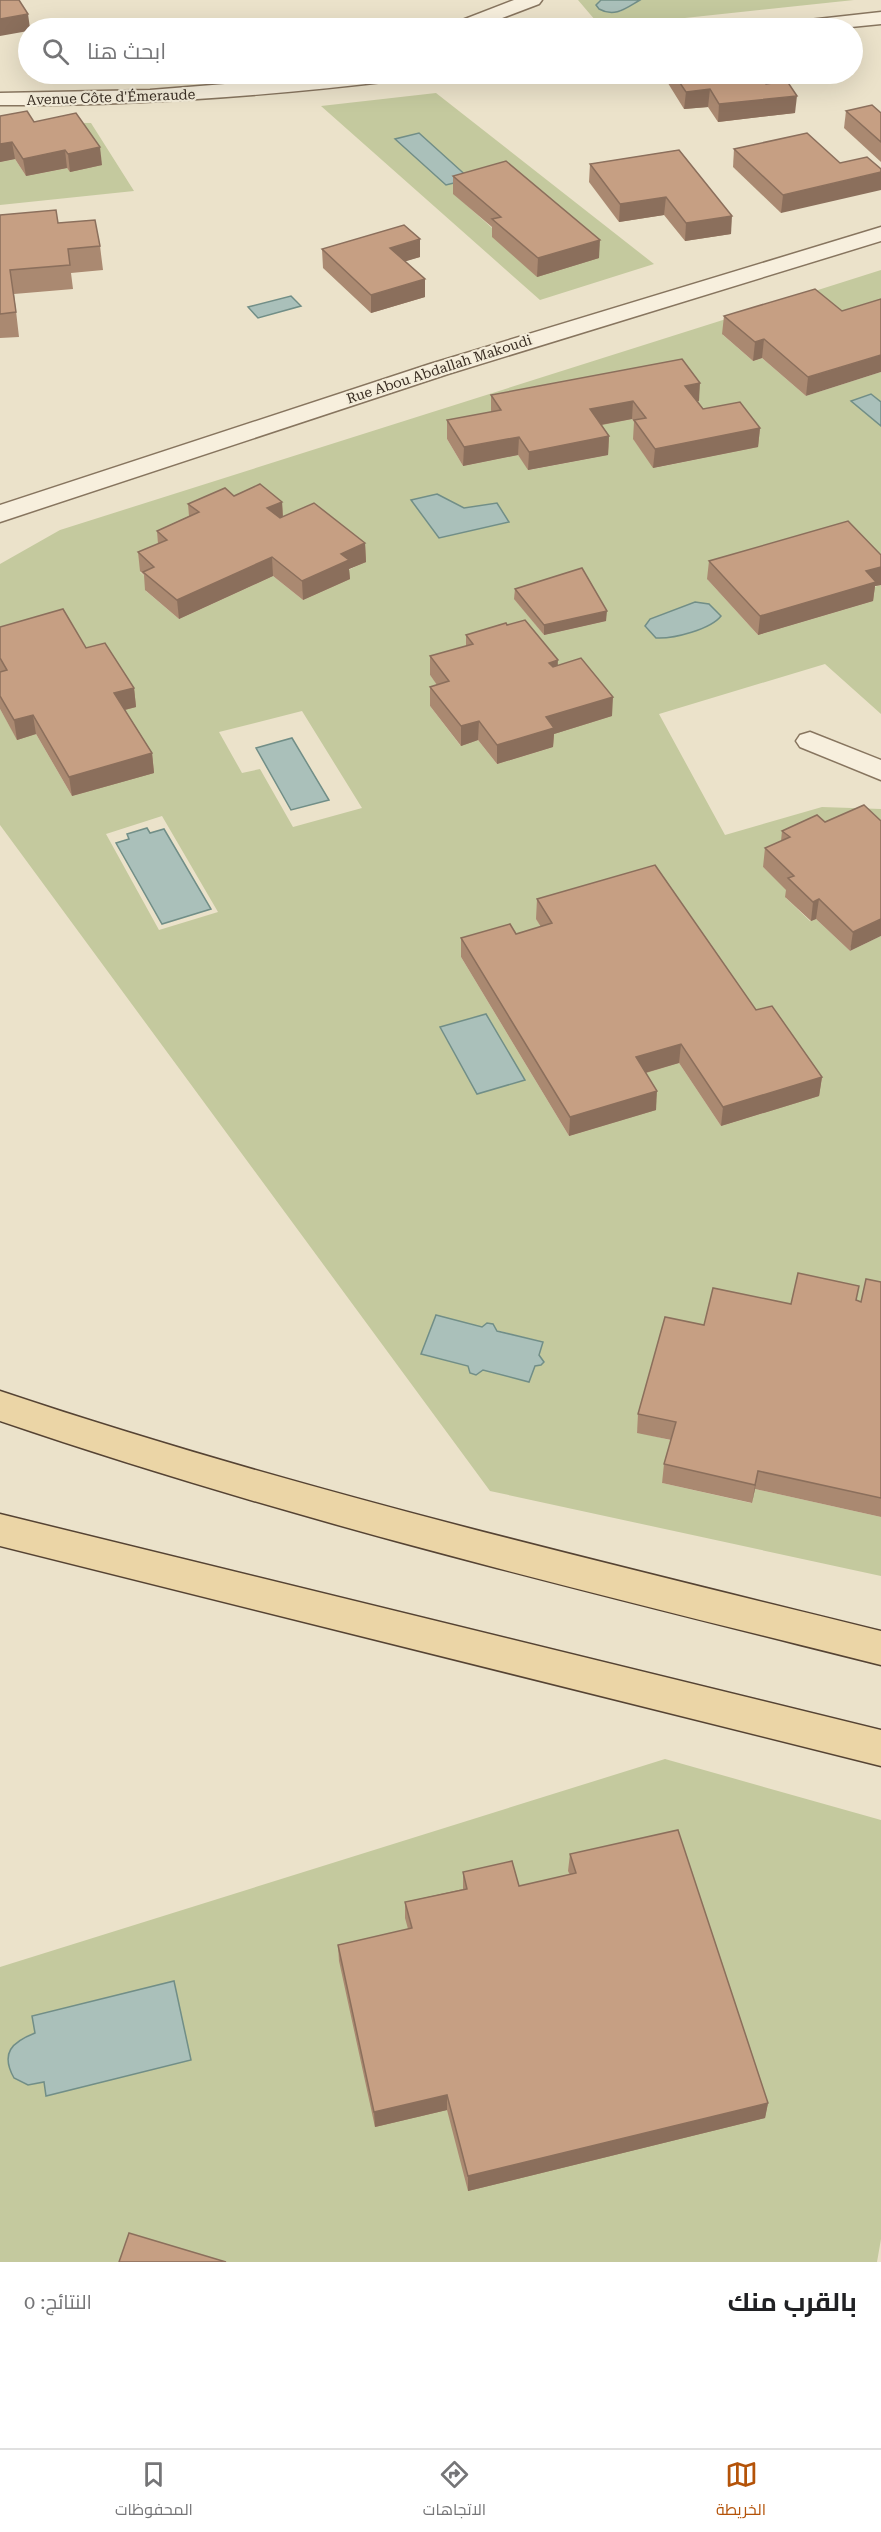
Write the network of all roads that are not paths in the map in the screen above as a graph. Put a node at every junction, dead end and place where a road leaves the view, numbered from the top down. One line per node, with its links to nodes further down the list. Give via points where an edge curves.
1 (532, 0): 2 (street)
2 (485, 18)
3 (881, 18): 4 (street)
4 (863, 20)
5 (309, 84): 6 (street, Avenue Côte d'Émeraude, via 170,96)
6 (0, 99)
7 (881, 234): 8 (street, Rue Abou Abdallah Makoudi, via 347,398)
8 (0, 514)
9 (810, 741): 10 (street)
10 (881, 771)
11 (0, 1406): 13 (main road, via 193,1471 398,1527)
12 (0, 1530): 14 (main road)
13 (881, 1648)
14 (881, 1748)

